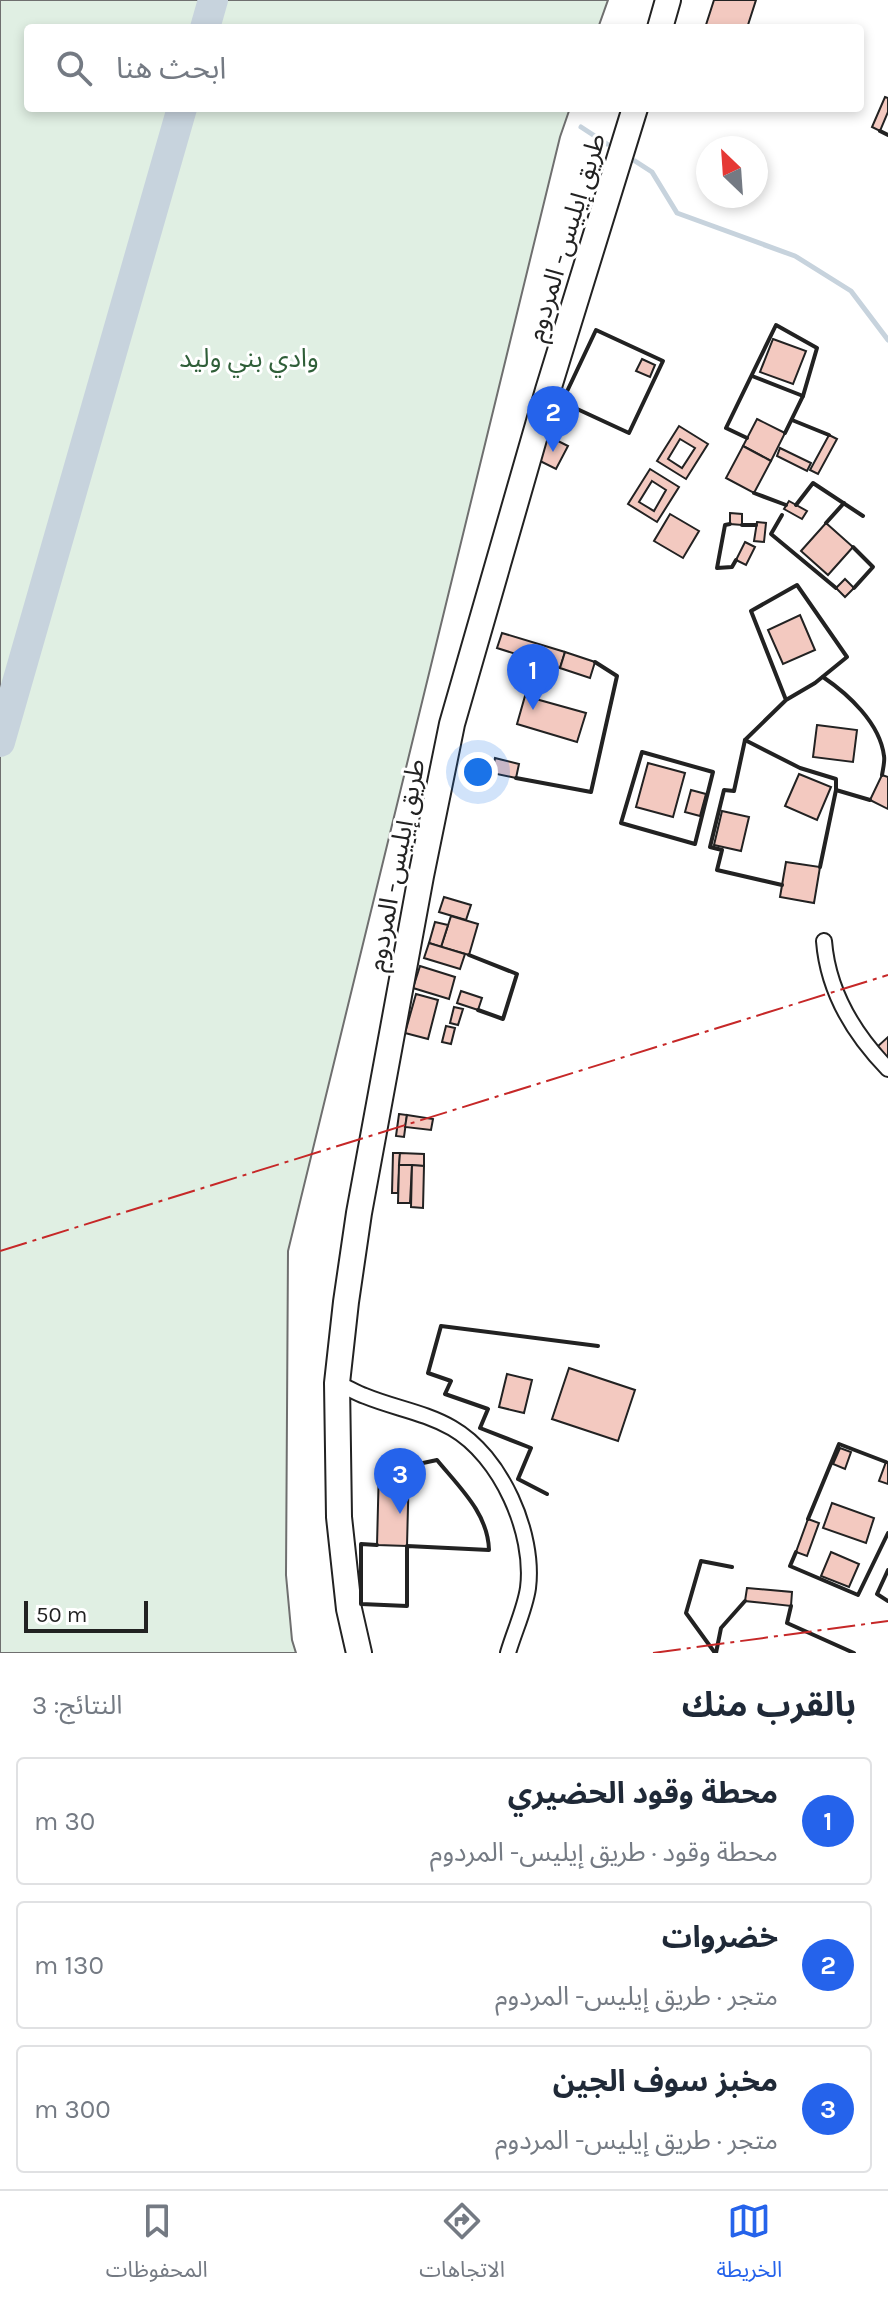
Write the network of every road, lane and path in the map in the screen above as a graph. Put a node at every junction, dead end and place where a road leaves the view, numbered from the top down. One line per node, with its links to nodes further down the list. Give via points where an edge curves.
1 (668, 0): 2 (highway)
2 (661, 24)
3 (634, 112): 6 (highway, طريق إيليس- المردوم, via 452,724 359,1213)
4 (824, 941): 5 (street, via 830,978 844,1013)
5 (888, 1069)
6 (337, 1383): 7 (highway, طريق إيليس- المردوم, via 339,1517); 8 (street, via 450,1427 486,1456 505,1485 528,1551 528,1589)
7 (359, 1653)
8 (508, 1653)

